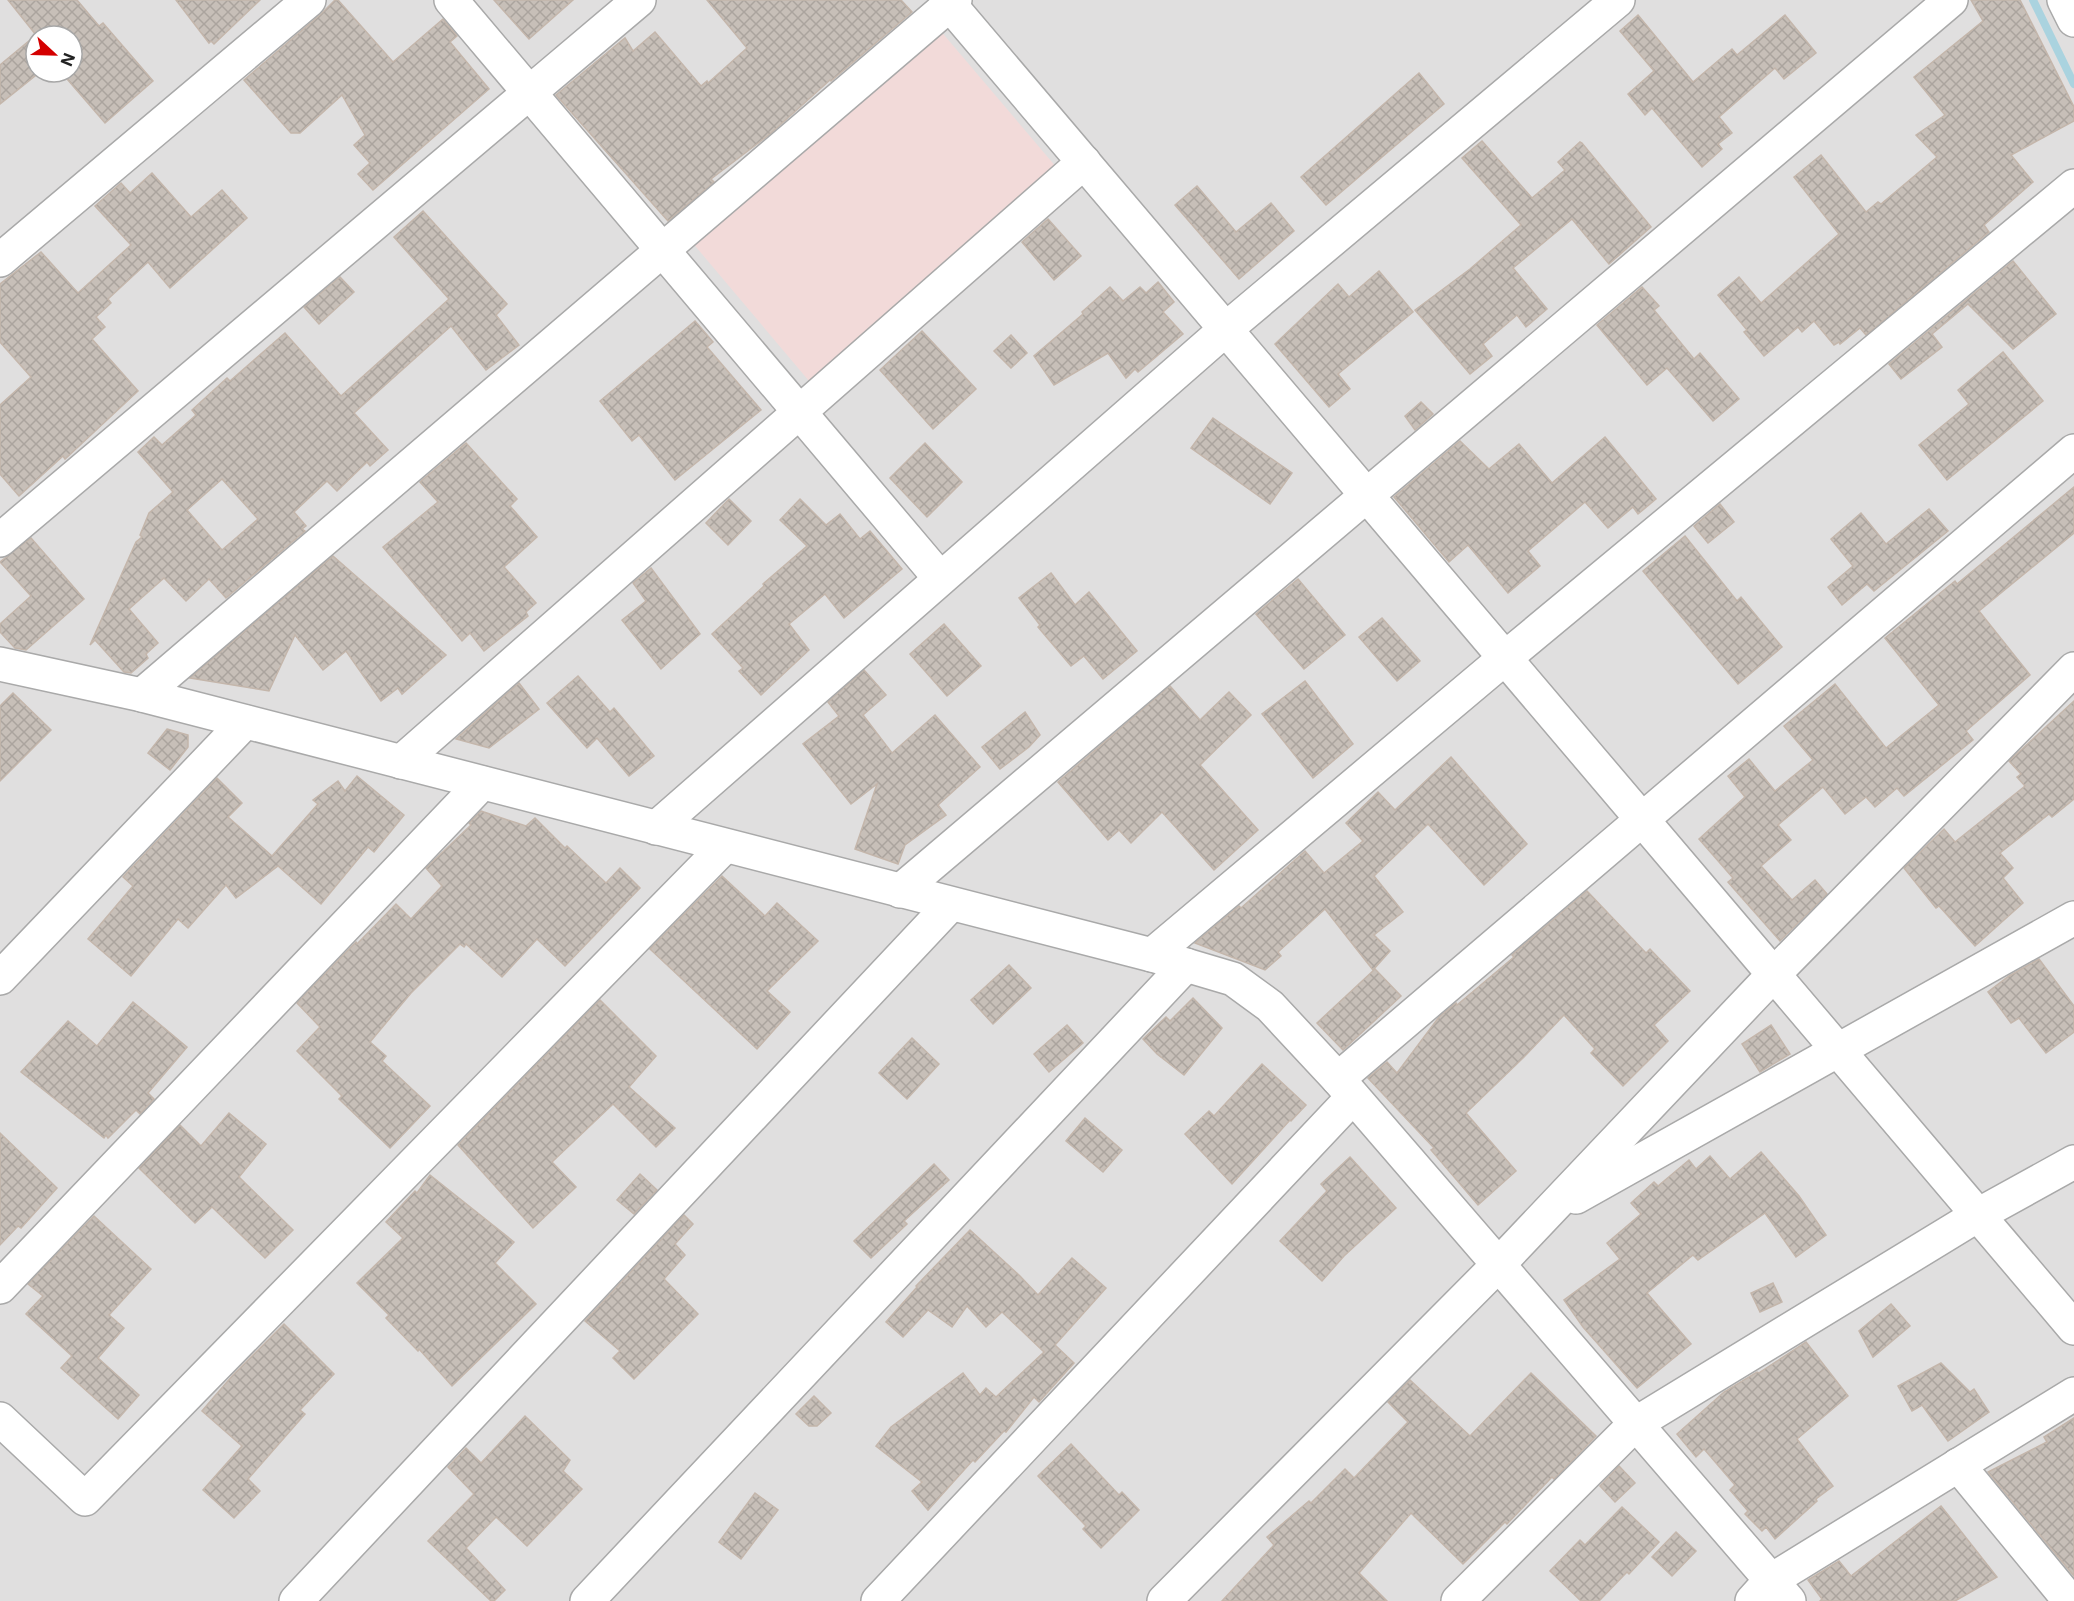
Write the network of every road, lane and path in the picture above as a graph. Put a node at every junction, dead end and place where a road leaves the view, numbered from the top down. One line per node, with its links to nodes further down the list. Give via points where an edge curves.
1 (309, 0): 11 (street)
2 (451, 0): 7 (street)
3 (639, 0): 7 (street)
4 (1618, 0): 12 (street)
5 (1951, 0): 15 (street)
6 (950, 1): 8 (street); 10 (street)
7 (530, 92): 10 (street); 16 (street)
8 (1084, 162): 12 (street); 13 (street)
9 (2074, 186): 18 (street)
10 (662, 249): 13 (street); 21 (street)
11 (0, 260)
12 (1226, 329): 15 (street); 17 (street)
13 (799, 412): 17 (street); 23 (street)
14 (2074, 451): 25 (street)
15 (1366, 494): 18 (street); 28 (street)
16 (0, 540)
17 (939, 577): 26 (street)
18 (1505, 658): 25 (street); 31 (street)
19 (2, 668): 21 (street)
20 (2074, 669): 33 (street)
21 (142, 695): 22 (street)
22 (245, 722): 23 (street); 34 (street)
23 (401, 762): 24 (street)
24 (482, 783): 26 (street); 41 (street)
25 (1642, 819): 33 (street); 36 (street)
26 (656, 828): 27 (street)
27 (725, 846): 28 (street); 44 (street, via 85,1499)
28 (900, 891): 29 (street)
29 (951, 904): 31 (street); 48 (street)
30 (2074, 918): 35 (street)
31 (1152, 955): 32 (street)
32 (1186, 965): 36 (street, via 1233,979 1270,1006); 49 (street)
33 (1774, 974): 35 (street); 38 (street)
34 (0, 978)
35 (1838, 1050): 38 (street); 39 (street)
36 (1345, 1088): 40 (street); 50 (street)
37 (2074, 1162): 39 (street)
38 (1547, 1214): 40 (street)
39 (1978, 1215): 42 (street); 45 (street)
40 (1498, 1265): 45 (street); 51 (street)
41 (0, 1287)
42 (2074, 1328)
43 (2074, 1394): 46 (street)
44 (0, 1419)
45 (1635, 1424): 47 (street); 52 (street)
46 (1958, 1465): 47 (street); 53 (street)
47 (1770, 1594)
48 (296, 1601)
49 (587, 1601)
50 (878, 1601)
51 (1164, 1601)
52 (1458, 1601)
53 (2070, 1601)

